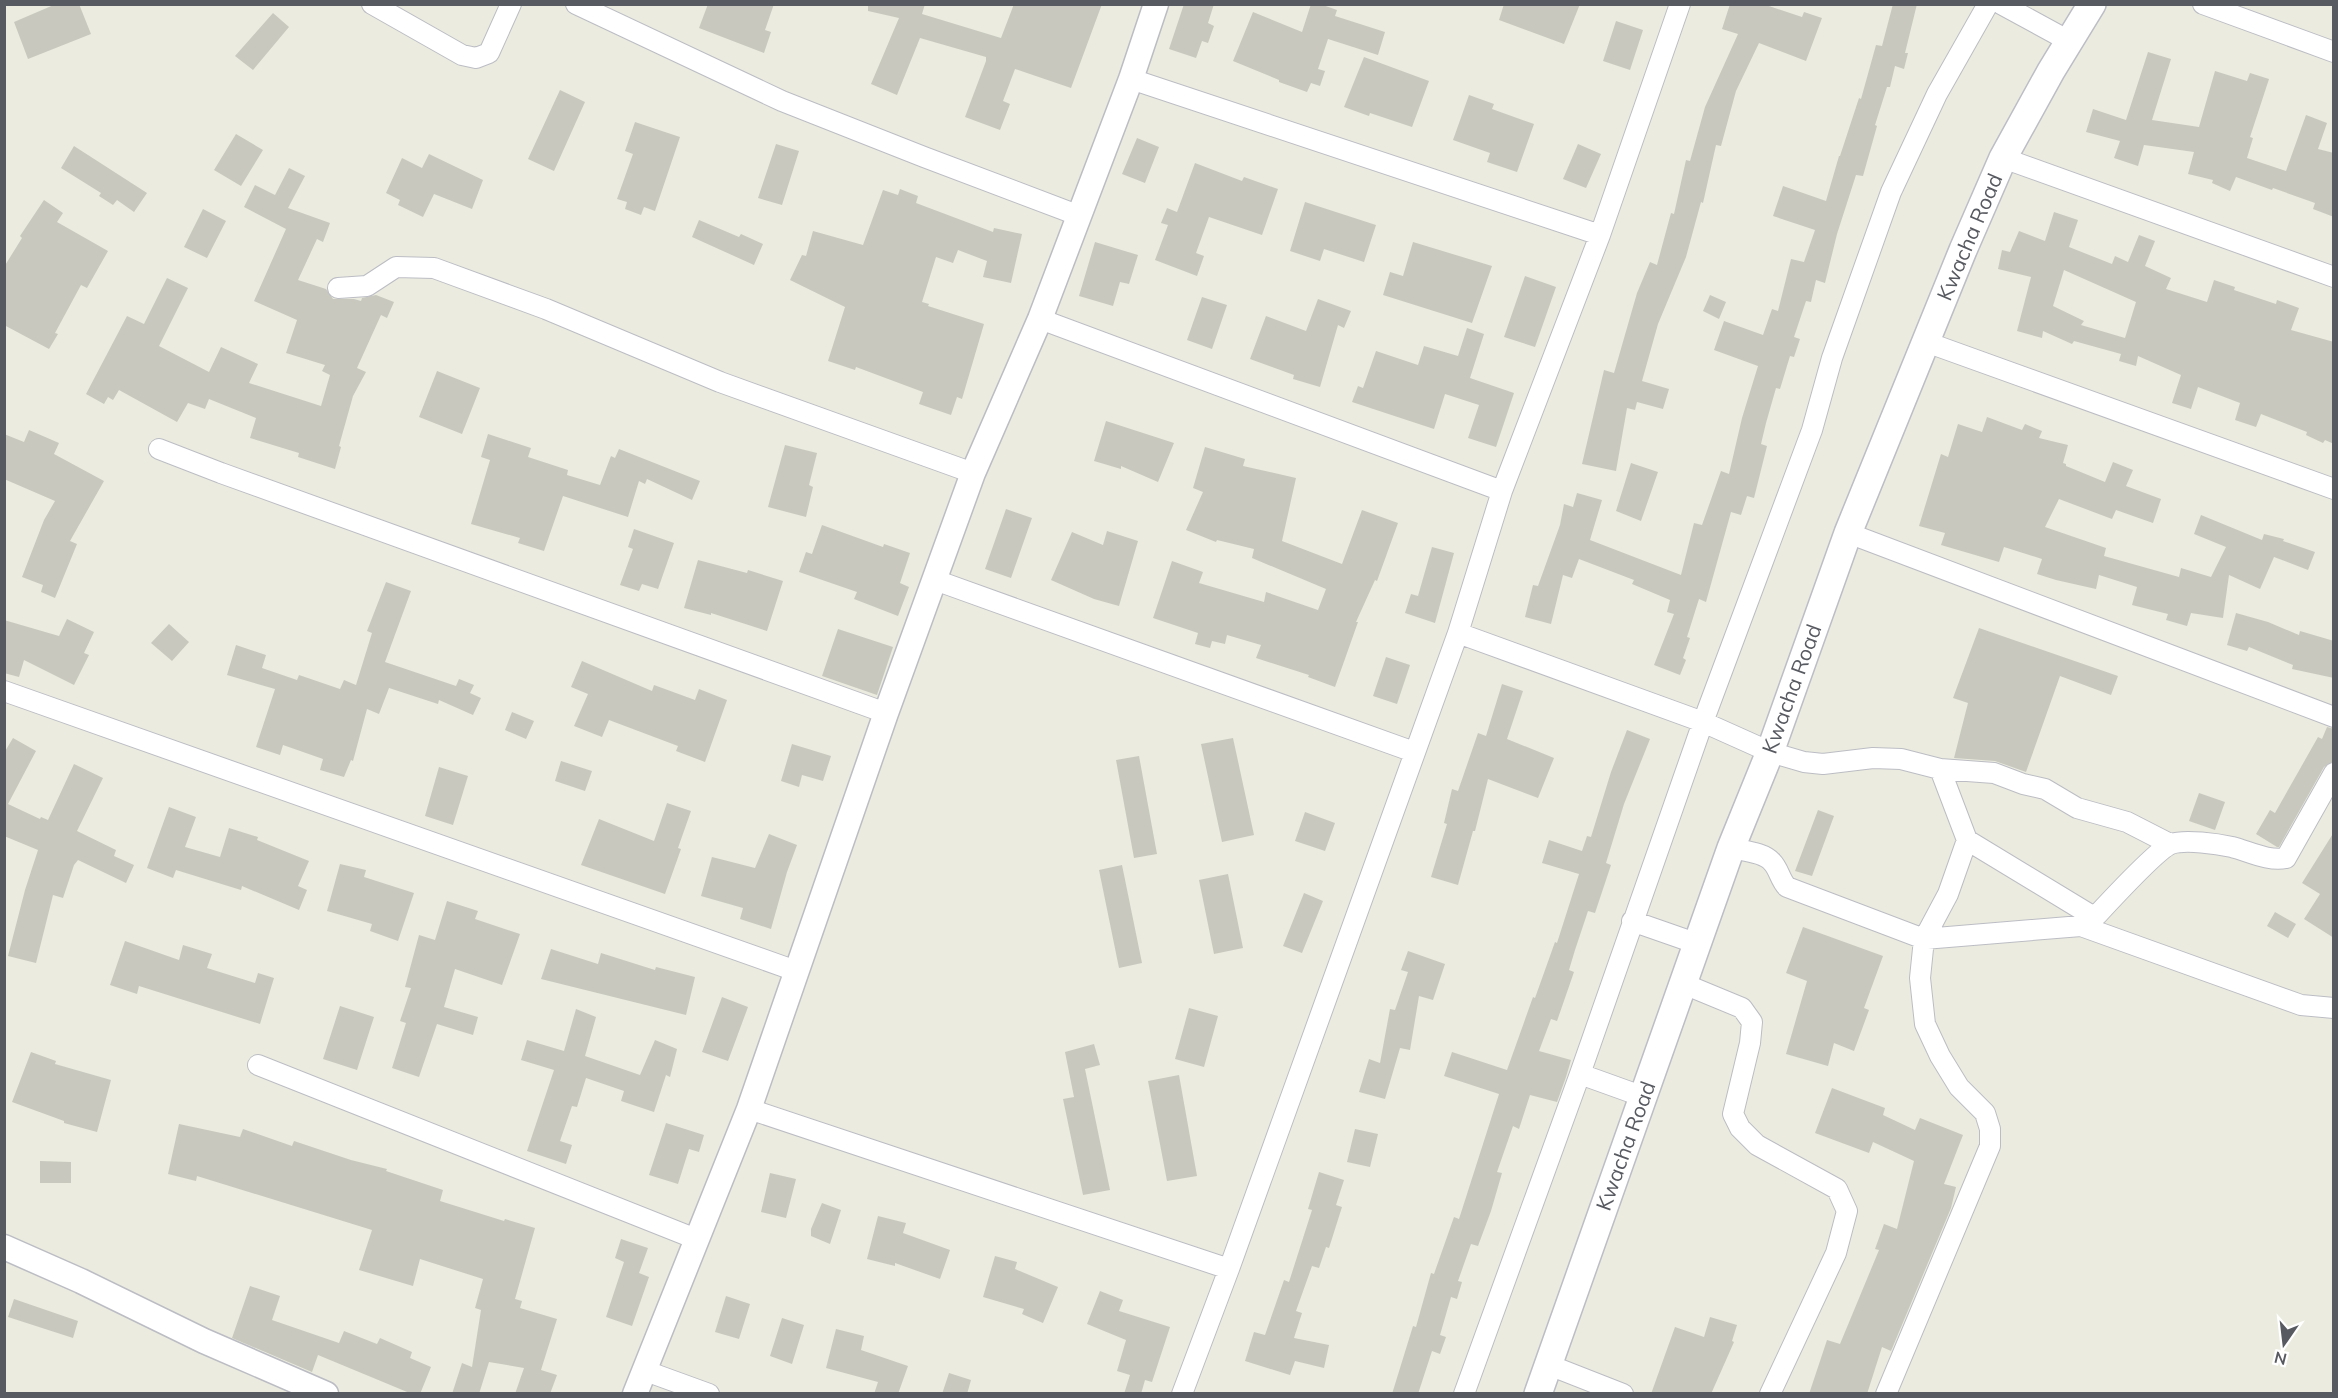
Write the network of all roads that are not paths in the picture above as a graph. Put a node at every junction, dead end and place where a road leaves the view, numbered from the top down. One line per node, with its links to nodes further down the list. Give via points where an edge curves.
1 (372, 4): 2 (street, via 462,55 476,58 489,53)
2 (511, 4)
3 (576, 4): 14 (street, via 782,101)
4 (1156, 4): 12 (street)
5 (1680, 4): 15 (street)
6 (1988, 4): 30 (street, via 1937,94 1891,192 1832,358 1812,430)
7 (2001, 4): 10 (street)
8 (2092, 4): 10 (main road, Kwacha Road)
9 (2203, 4): 11 (street)
10 (2069, 41): 13 (main road, Kwacha Road)
11 (2334, 52)
12 (1131, 79): 14 (street); 15 (street)
13 (2003, 158): 16 (street); 19 (main road, Kwacha Road)
14 (1080, 216): 18 (street)
15 (1600, 235): 23 (street)
16 (2334, 277)
17 (338, 288): 21 (street, via 367,285 396,267 434,268 546,309 720,382)
18 (1040, 319): 21 (street); 23 (street)
19 (1926, 342): 22 (street); 24 (main road, Kwacha Road)
20 (159, 449): 28 (street)
21 (973, 473): 25 (street)
22 (2334, 489)
23 (1502, 492): 26 (street)
24 (1848, 533): 29 (street); 32 (main road, Kwacha Road)
25 (935, 580): 28 (street); 31 (street)
26 (1458, 633): 30 (street); 31 (street)
27 (4, 691): 42 (street)
28 (886, 714): 42 (street)
29 (2334, 717)
30 (1703, 722): 32 (street); 39 (street)
31 (1414, 752): 51 (street)
32 (1770, 752): 33 (street, via 1812,764 1901,759); 37 (main road, Kwacha Road)
33 (1940, 769): 35 (street); 36 (street, via 1994,773 2045,789 2077,808 2127,822)
34 (2334, 773): 36 (street, via 2286,858 2276,860 2206,843)
35 (1966, 840): 38 (street); 40 (street, via 1948,894)
36 (2170, 844): 38 (street, via 2097,915)
37 (1731, 849): 40 (street, via 1772,861 1787,887); 41 (main road, Kwacha Road)
38 (2085, 920): 40 (street); 44 (street, via 2301,1005)
39 (1632, 921): 41 (street); 46 (street)
40 (1924, 939): 62 (street, via 1920,978 1925,1024 1959,1087 1985,1113 1990,1146)
41 (1698, 944): 43 (main road, Kwacha Road)
42 (796, 971): 48 (street)
43 (1684, 984): 47 (main road, Kwacha Road); 61 (street, via 1742,1008 1752,1022 1733,1114 1740,1128 1757,1145 1837,1189 1846,1211 1836,1253)
44 (2334, 1008)
45 (258, 1065): 49 (street)
46 (1580, 1074): 47 (street); 58 (street)
47 (1644, 1097): 52 (main road, Kwacha Road)
48 (749, 1110): 49 (street); 51 (street)
49 (696, 1239): 53 (street)
50 (4, 1247): 54 (street)
51 (1229, 1269): 57 (street)
52 (1549, 1365): 59 (main road, Kwacha Road); 60 (street)
53 (643, 1370): 55 (street); 56 (street)
54 (326, 1394)
55 (635, 1394)
56 (709, 1394)
57 (1182, 1394)
58 (1464, 1394)
59 (1538, 1394)
60 (1623, 1394)
61 (1770, 1394)
62 (1886, 1394)

